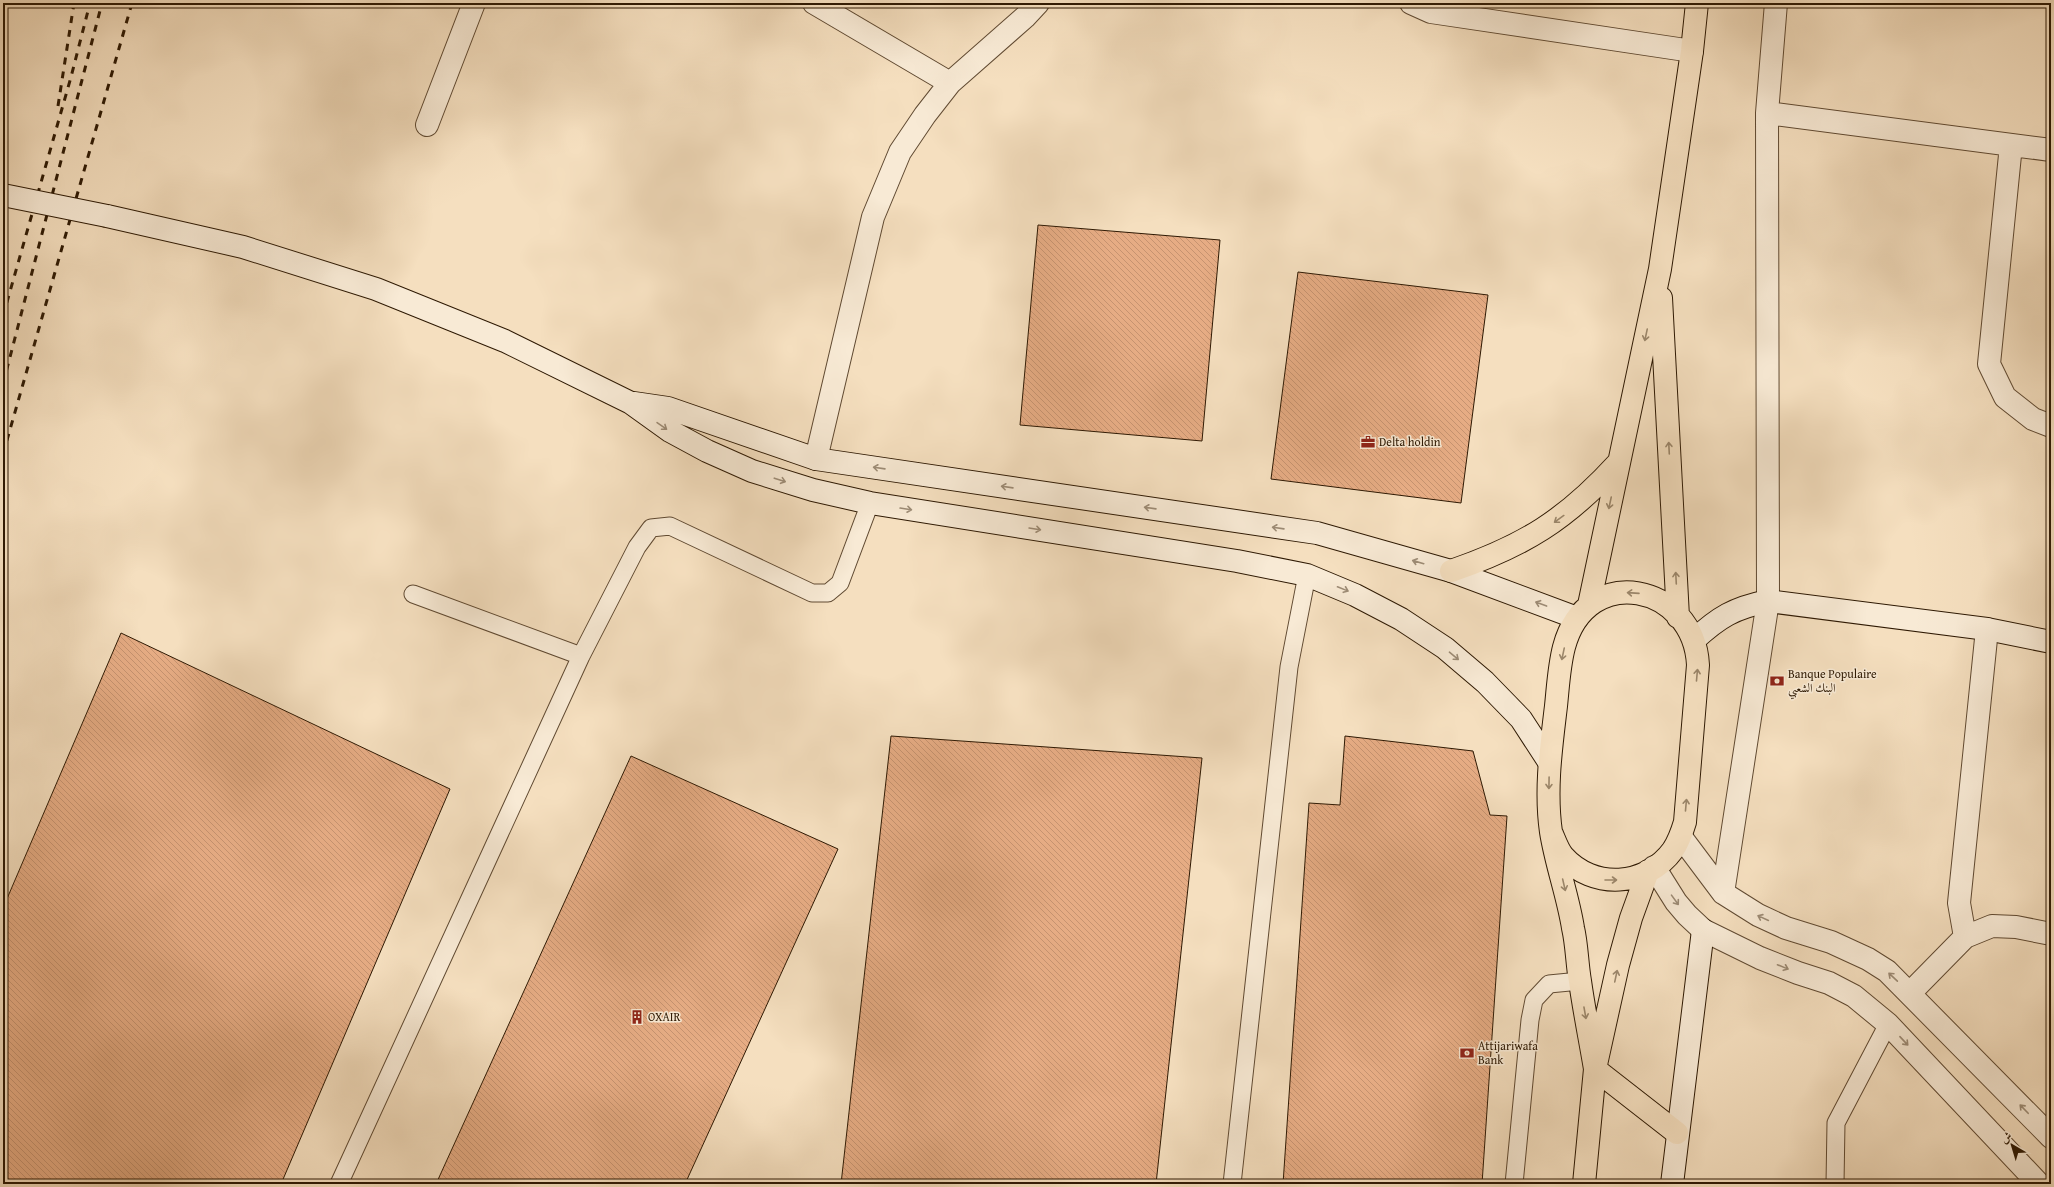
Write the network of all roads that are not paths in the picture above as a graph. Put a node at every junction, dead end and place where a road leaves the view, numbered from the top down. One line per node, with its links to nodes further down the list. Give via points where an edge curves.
1 (474, 3): 10 (street)
2 (814, 3): 8 (street)
3 (1038, 3): 8 (street)
4 (1411, 3): 7 (street, via 1431,12)
5 (1697, 3): 7 (main road)
6 (1776, 3): 9 (street)
7 (1692, 51): 14 (main road)
8 (950, 83): 17 (street, via 900,152 873,217)
9 (1767, 113): 11 (street); 23 (street)
10 (427, 125)
11 (2011, 146): 12 (street); 16 (street, via 1989,364 2005,397 2033,419)
12 (2051, 150)
13 (3, 195): 15 (street, bridge, via 243,247 376,289 506,341)
14 (1660, 269): 18 (main road, one-way to 18); 25 (main road, one-way to 14)
15 (630, 403): 17 (street, via 668,408); 19 (street, one-way to 19, via 670,431 752,471 813,490)
16 (2051, 426)
17 (816, 459): 20 (street, one-way to 17, via 1317,533)
18 (1618, 463): 20 (main road, one-way to 20, via 1591,493 1526,541 1489,558); 24 (main road, one-way to 24)
19 (870, 503): 21 (street, one-way to 21, via 1237,561); 29 (lane, via 840,583 828,593 812,593 670,526 651,528 637,547)
20 (1451, 571): 24 (street, one-way to 20)
21 (1306, 575): 30 (street, one-way to 30, via 1355,595 1401,619 1445,648 1521,719); 45 (lane, via 1289,667)
22 (413, 594): 29 (lane)
23 (1768, 601): 26 (street); 27 (street, via 1743,606 1710,626); 34 (street)
24 (1583, 612): 25 (main road, one-way to 24, via 1666,605 1636,592 1603,596); 30 (main road, one-way to 30, via 1568,635 1561,659)
25 (1678, 617): 27 (main road)
26 (1987, 629): 28 (street); 37 (street, via 1959,904)
27 (1694, 640): 32 (main road, one-way to 27, via 1685,822 1698,665)
28 (2051, 642)
29 (581, 656): 44 (lane)
30 (1549, 762): 31 (main road, one-way to 31)
31 (1552, 834): 33 (main road, one-way to 33, via 1562,855 1580,871 1602,880 1626,880); 38 (main road, one-way to 38, via 1574,929)
32 (1681, 836): 33 (main road, via 1662,862); 34 (street)
33 (1651, 869): 35 (street, one-way to 35, via 1687,915); 41 (main road, one-way to 33, via 1620,958)
34 (1724, 893): 39 (street, one-way to 34, via 1887,971 1868,958 1831,942 1786,928 1758,915)
35 (1703, 930): 40 (street, one-way to 40, via 1760,958 1829,983 1854,996); 42 (street)
36 (2051, 934): 37 (street, via 2016,927 1992,926)
37 (1965, 937): 39 (street)
38 (1580, 981): 41 (main road, one-way to 41); 46 (lane, via 1549,984 1534,1000)
39 (1910, 993): 43 (street, one-way to 39)
40 (1888, 1024): 49 (lane, via 1836,1123); 50 (street, one-way to 50)
41 (1595, 1069): 42 (main road); 47 (main road)
42 (1676, 1133): 48 (street)
43 (2051, 1137)
44 (339, 1184)
45 (1232, 1184)
46 (1514, 1184)
47 (1584, 1184)
48 (1672, 1184)
49 (1835, 1184)
50 (2039, 1184)

